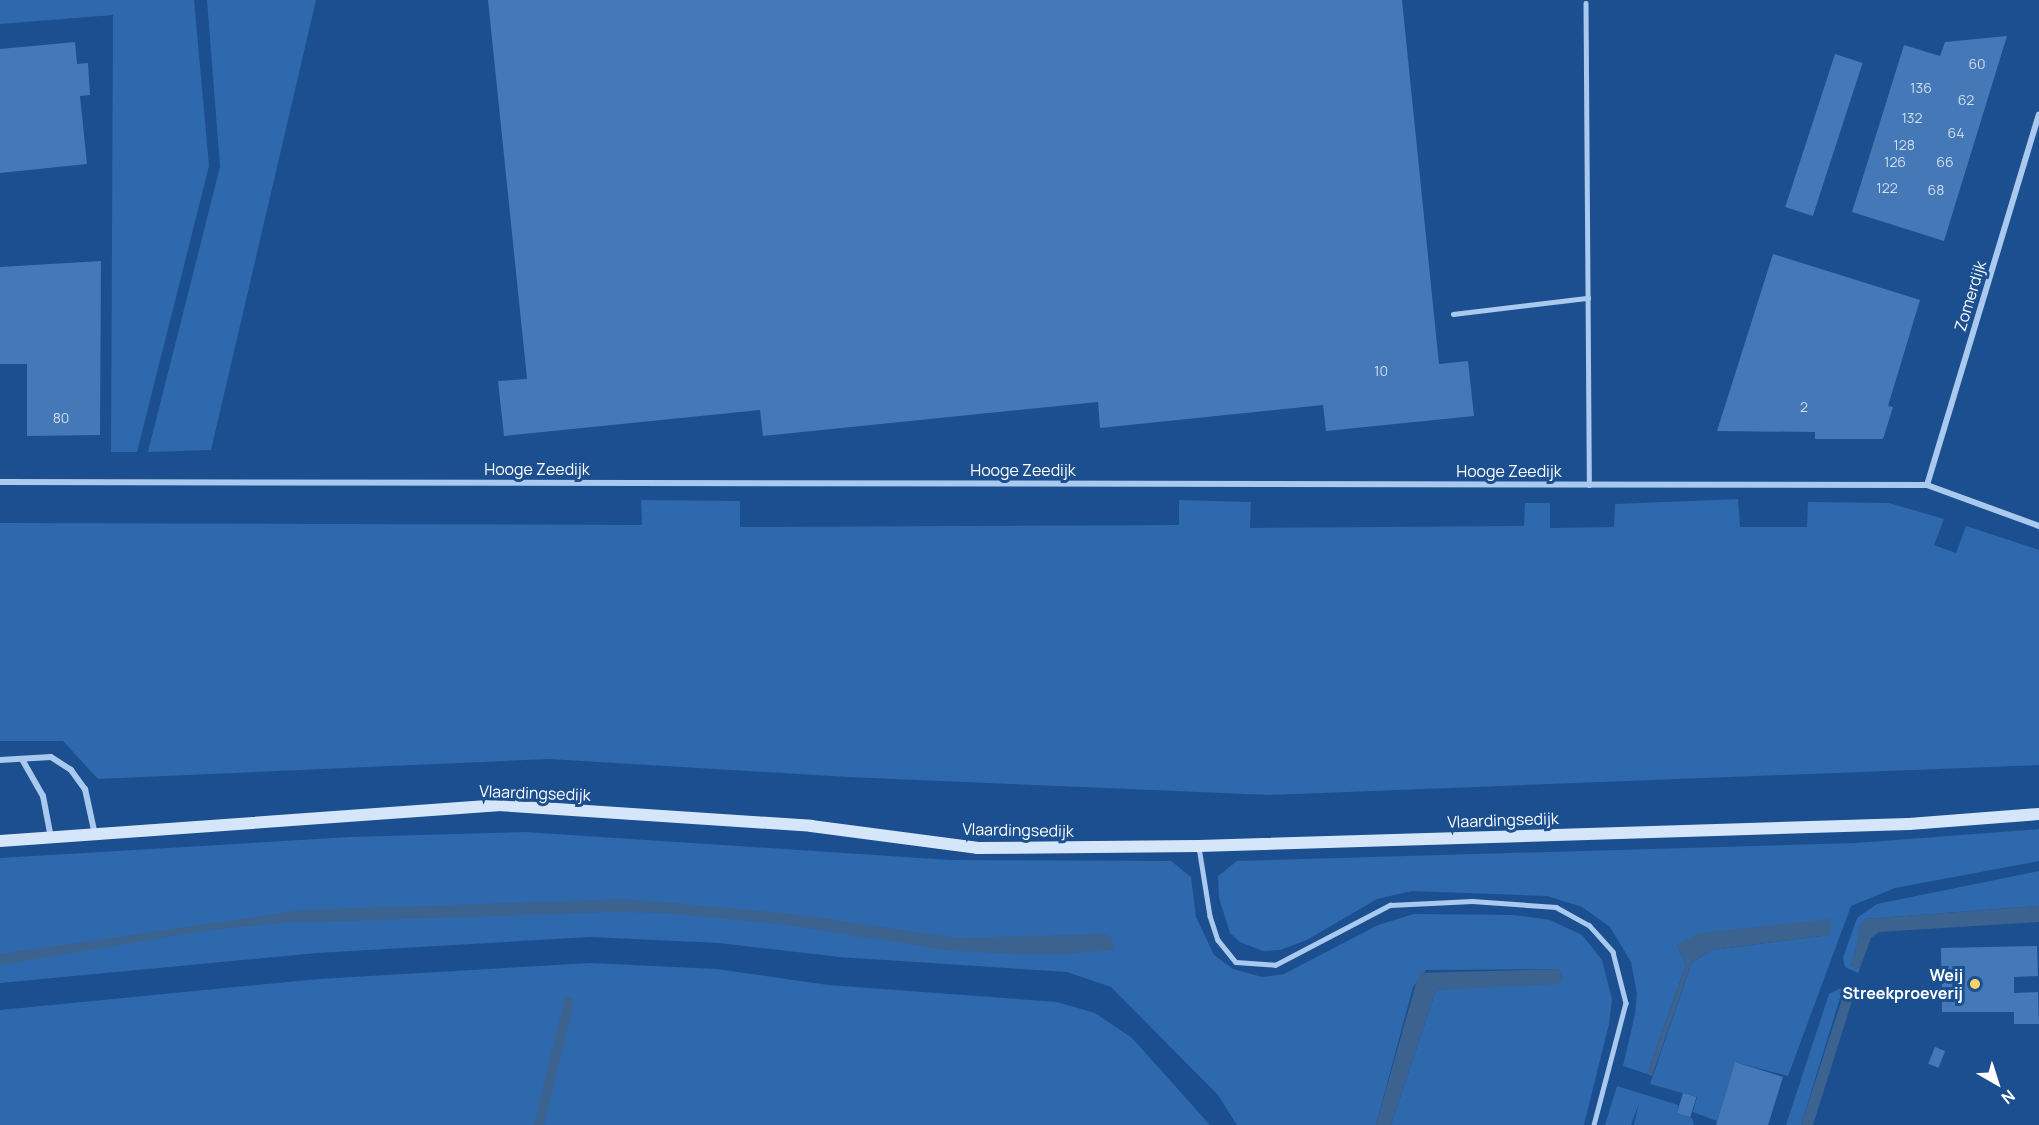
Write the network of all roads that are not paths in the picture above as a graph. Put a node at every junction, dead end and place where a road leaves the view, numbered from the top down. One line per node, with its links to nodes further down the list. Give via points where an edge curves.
1 (1586, 3): 3 (lane)
2 (2039, 115): 7 (street, Zomerdijk)
3 (1588, 298): 4 (lane); 6 (lane)
4 (1453, 314)
5 (0, 482): 6 (street, Hooge Zeedijk)
6 (1589, 484): 7 (street, Hooge Zeedijk)
7 (1927, 485): 8 (street, Hooge Zeedijk)
8 (2039, 526)
9 (0, 760): 10 (street)
10 (23, 761): 12 (street, via 51,757 71,770 85,789); 13 (street, via 43,796)
11 (2039, 814): 15 (street, Vlaardingsedijk, via 1909,824)
12 (95, 835): 13 (street, Vlaardingsedijk); 15 (street, Vlaardingsedijk, via 498,805 811,826 977,848)
13 (51, 838): 14 (street, Vlaardingsedijk)
14 (0, 841)
15 (1199, 846): 16 (lane, via 1210,916 1218,940 1236,962 1275,965 1390,906 1473,901 1556,907 1589,925 1613,952 1626,1003)
16 (1594, 1125)

